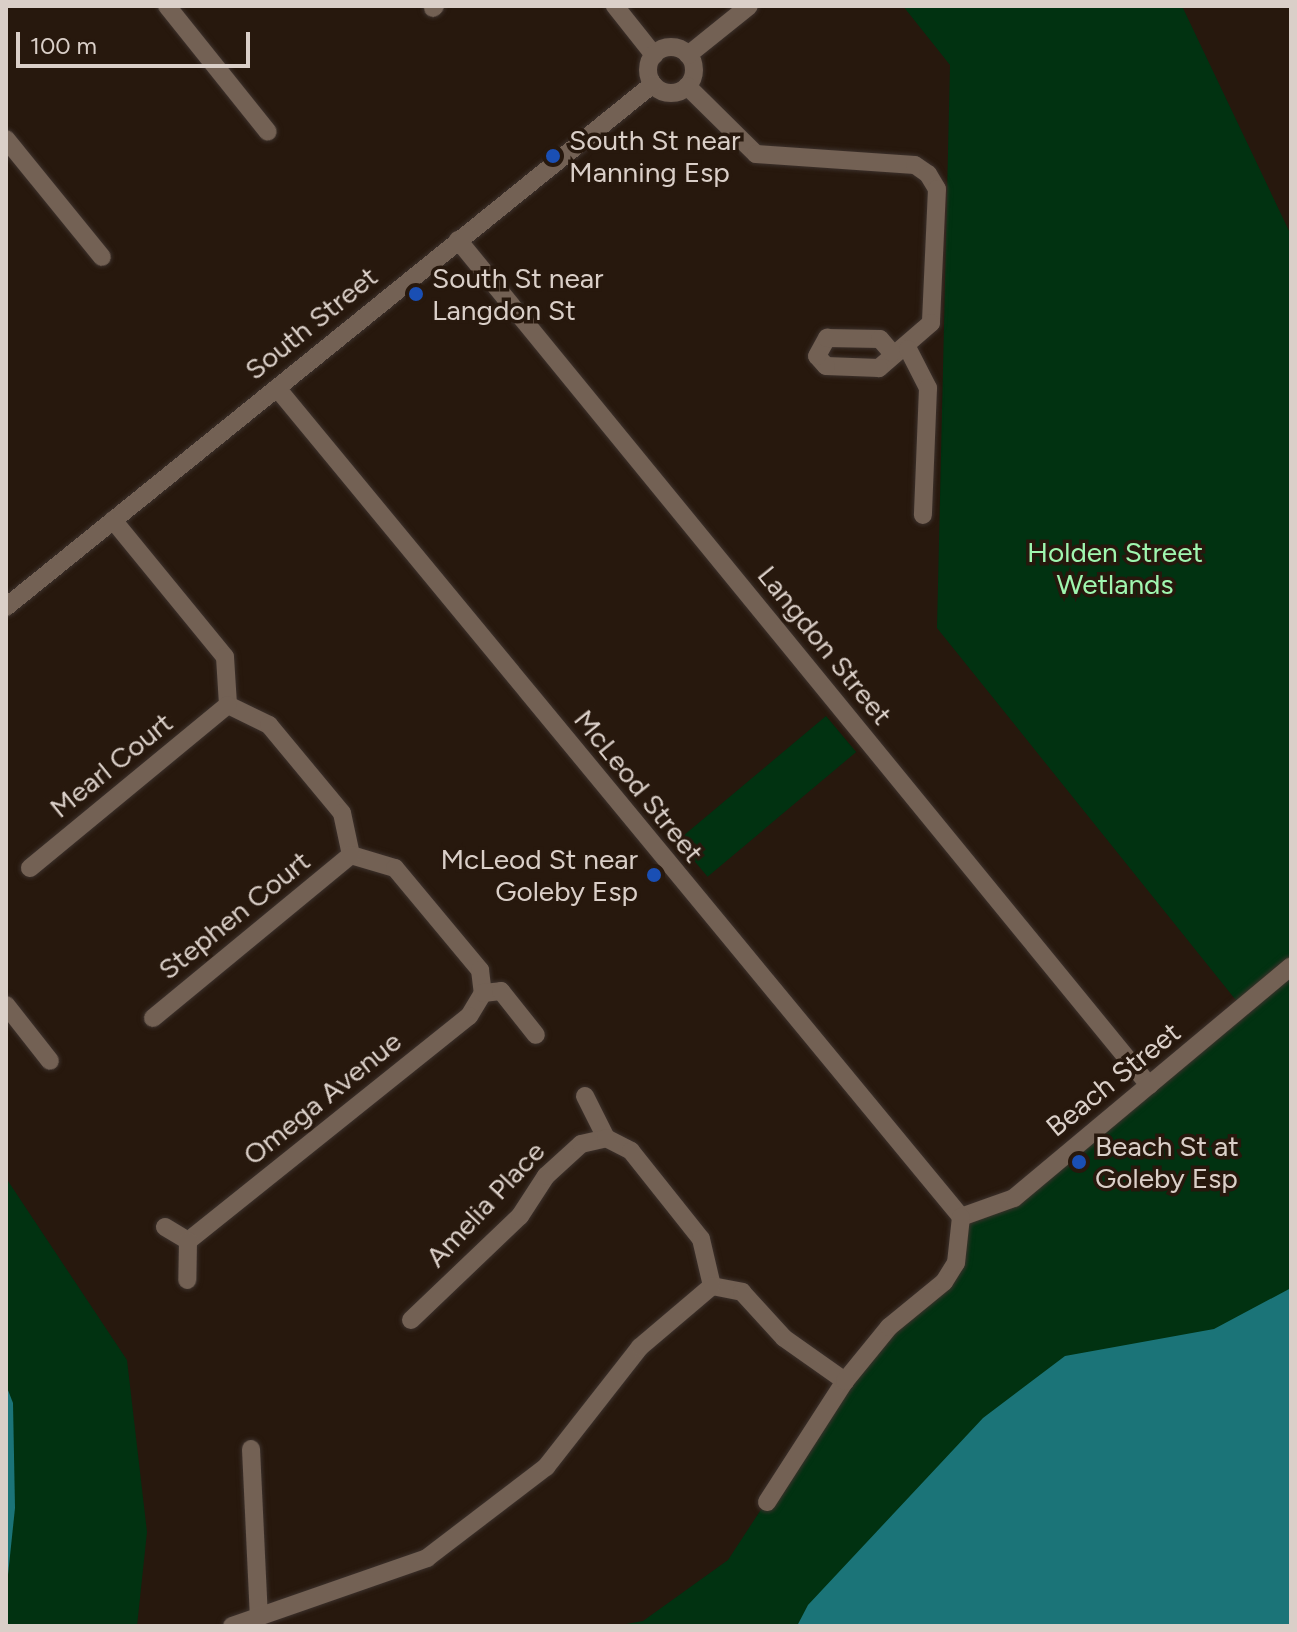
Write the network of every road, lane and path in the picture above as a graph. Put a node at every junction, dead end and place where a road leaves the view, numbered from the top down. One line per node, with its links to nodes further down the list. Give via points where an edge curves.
1 (167, 6): 8 (street)
2 (615, 6): 4 (street)
3 (749, 6): 5 (street)
4 (654, 55): 5 (street, via 671,48); 6 (street)
5 (688, 55): 7 (street, via 694,70)
6 (653, 84): 7 (street, via 666,93); 10 (street, South Street)
7 (687, 86): 13 (street, via 756,154 915,165 937,189 931,323 900,351 928,388)
8 (268, 132)
9 (6, 139): 11 (street)
10 (458, 240): 12 (street, South Street); 25 (street, Langdon Street)
11 (102, 257)
12 (277, 388): 14 (street, South Street); 28 (street, McLeod Street)
13 (923, 515)
14 (113, 520): 15 (street, South Street); 16 (street, via 225,657)
15 (6, 607)
16 (228, 705): 17 (street, via 269,725 342,813); 18 (street, Mearl Court)
17 (351, 855): 20 (street, via 395,868 480,970); 22 (street, Stephen Court)
18 (30, 868)
19 (1291, 966): 25 (street, Beach Street)
20 (483, 993): 23 (street, via 501,991); 30 (street, Omega Avenue, via 469,1016)
21 (9, 1014): 24 (street)
22 (153, 1018)
23 (536, 1035)
24 (50, 1061)
25 (1149, 1085): 28 (street, Beach Street, via 1014,1198)
26 (585, 1096): 27 (street, via 601,1115)
27 (606, 1138): 32 (street, via 631,1151 701,1239); 33 (street, Amelia Place, via 581,1144 546,1176 520,1216)
28 (961, 1217): 34 (street, via 956,1263 944,1282 889,1327)
29 (165, 1227): 30 (street)
30 (188, 1241): 31 (street)
31 (187, 1280)
32 (712, 1286): 34 (street, via 742,1292 784,1338); 37 (street, via 640,1347 546,1467 427,1558)
33 (411, 1320)
34 (845, 1381): 36 (street)
35 (251, 1449): 37 (street)
36 (767, 1502)
37 (259, 1617): 38 (street)
38 (232, 1626)

